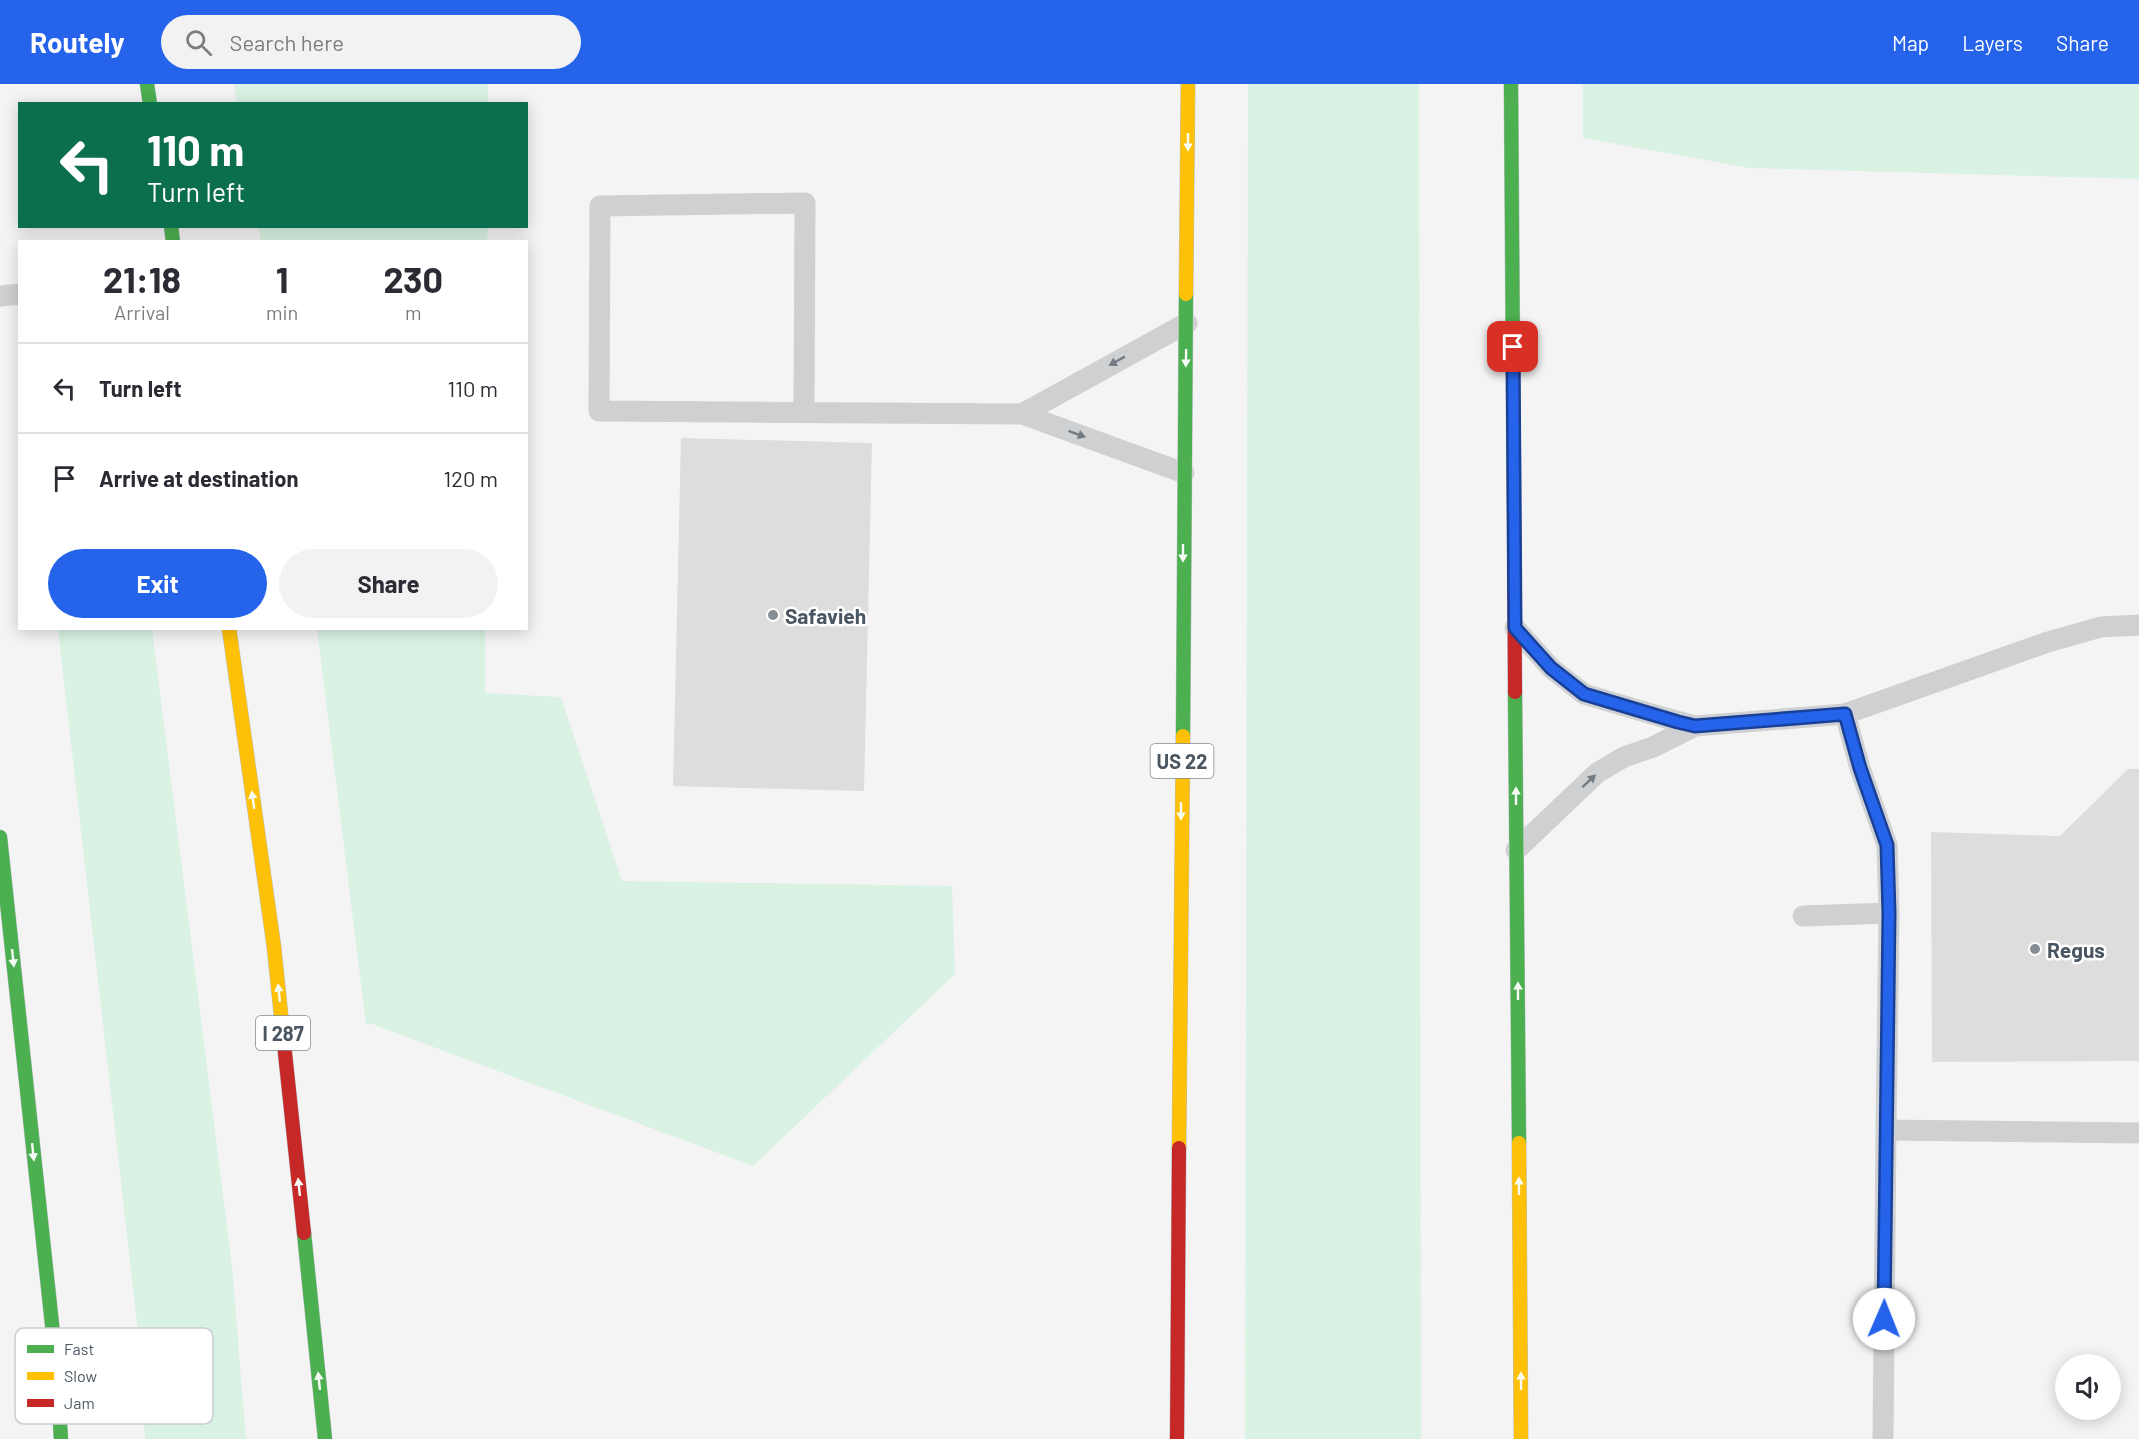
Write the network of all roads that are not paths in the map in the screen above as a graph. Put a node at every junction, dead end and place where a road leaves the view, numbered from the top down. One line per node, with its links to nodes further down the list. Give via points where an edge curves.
1 (147, 84): 4 (highway)
2 (1188, 84): 7 (highway, US 22, one-way to 7)
3 (1511, 84): 12 (highway)
4 (150, 102)
5 (18, 294): 6 (lane)
6 (0, 296)
7 (1187, 323): 9 (lane, one-way to 9); 10 (highway, US 22, one-way to 10)
8 (804, 413): 8 (lane, via 599,411 600,206 805,203); 9 (lane)
9 (1022, 414): 10 (lane, one-way to 10)
10 (1184, 473): 26 (highway, US 22, one-way to 26)
11 (2139, 625): 14 (lane, via 2101,627 2048,642)
12 (1515, 628): 15 (lane, via 1551,668 1584,694); 17 (highway, one-way to 12)
13 (229, 630): 25 (highway, I 287, one-way to 13, via 274,947)
14 (1845, 714): 15 (lane); 18 (lane, via 1887,845)
15 (1695, 726): 17 (lane, one-way to 15, via 1597,773 1623,757)
16 (0, 837): 22 (highway, one-way to 22)
17 (1516, 850): 27 (highway, one-way to 17)
18 (1889, 913): 19 (lane); 20 (lane)
19 (1803, 916)
20 (1886, 1130): 21 (lane); 28 (lane)
21 (2139, 1133)
22 (52, 1328)
23 (60, 1424): 24 (highway, one-way to 24)
24 (61, 1439)
25 (325, 1439)
26 (1177, 1439)
27 (1521, 1439)
28 (1883, 1439)

